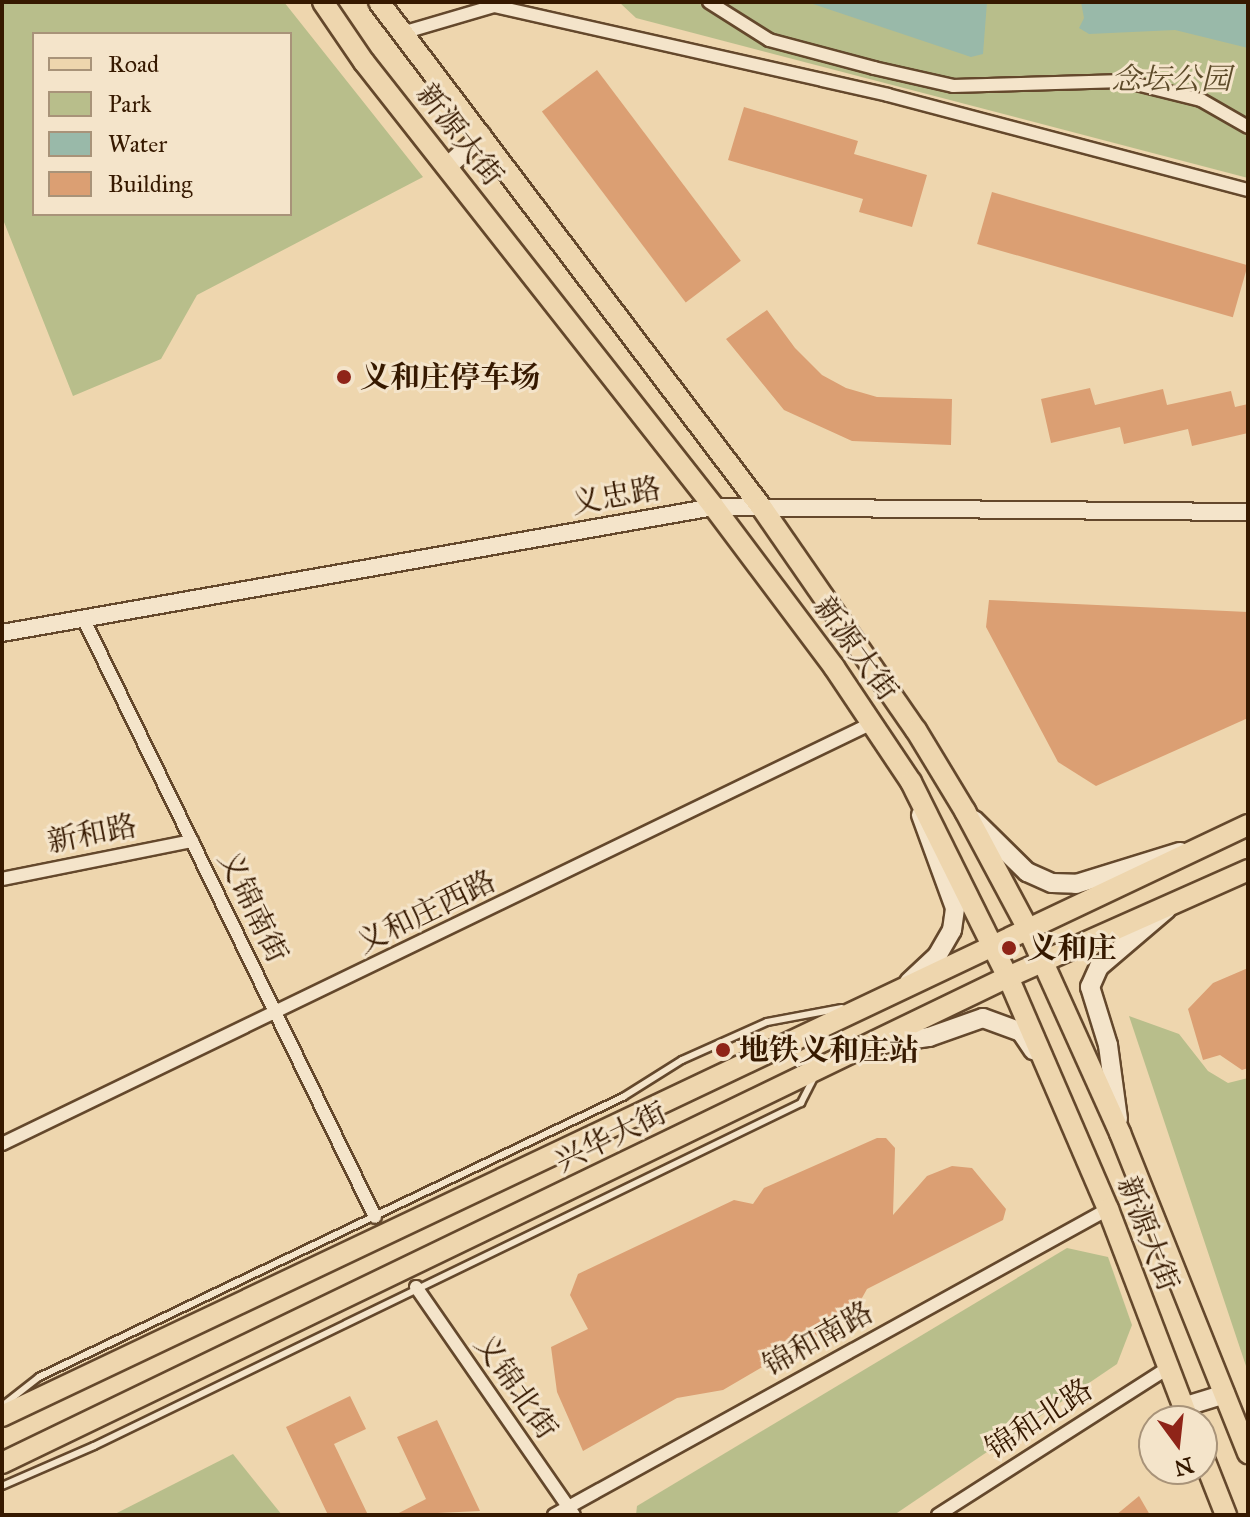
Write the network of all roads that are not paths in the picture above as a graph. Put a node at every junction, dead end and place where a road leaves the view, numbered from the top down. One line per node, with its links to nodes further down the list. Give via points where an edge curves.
1 (323, 2): 7 (main road, 新源大街)
2 (379, 2): 4 (main road)
3 (709, 2): 5 (street, via 769,40 874,68 953,86 1124,81 1201,100)
4 (402, 33): 6 (main road); 8 (street, via 494,6 888,95)
5 (1248, 127)
6 (482, 135): 7 (main road); 10 (main road)
7 (447, 167): 9 (main road, 新源大街)
8 (1248, 190)
9 (714, 507): 10 (street, 义忠路); 12 (street, 义忠路); 14 (main road, 新源大街)
10 (762, 508): 11 (street, 义忠路); 16 (main road, via 916,730)
11 (1248, 512)
12 (84, 620): 13 (street, 义忠路); 18 (street, 义锦南街)
13 (2, 633)
14 (872, 723): 15 (main road, 新源大街); 29 (street, 义和庄西路)
15 (911, 782): 24 (main road, 新源大街); 27 (main road, via 955,908 952,930 937,956)
16 (965, 811): 19 (main road, via 1027,872 1052,883 1076,884); 23 (main road)
17 (1248, 825): 19 (main road, 兴华大街)
18 (192, 841): 21 (street, 新和路); 29 (street, 义锦南街)
19 (1202, 847): 23 (main road, 兴华大街)
20 (1248, 870): 22 (main road, 兴华大街)
21 (2, 879)
22 (1172, 905): 25 (main road, 兴华大街); 33 (main road, via 1099,967 1090,987 1108,1045)
23 (1028, 929): 24 (main road, 兴华大街); 25 (main road)
24 (994, 946): 26 (main road, 新源大街); 27 (main road, 兴华大街)
25 (1044, 962): 26 (main road, 兴华大街); 33 (main road)
26 (1008, 977): 30 (main road, 兴华大街); 32 (main road, 新源大街)
27 (898, 992): 28 (main road, 兴华大街)
28 (877, 1002): 36 (lane, via 767,1022); 43 (main road, 兴华大街)
29 (276, 1014): 34 (street, 义和庄西路); 36 (street, 义锦南街)
30 (864, 1046): 31 (main road, 兴华大街); 32 (main road, via 929,1037 983,1018 1001,1022 1021,1032)
31 (818, 1070): 37 (lane, via 801,1103); 45 (main road, 兴华大街)
32 (1061, 1101): 35 (main road, 新源大街)
33 (1120, 1133): 39 (main road)
34 (2, 1144)
35 (1108, 1209): 38 (main road, 新源大街); 48 (street, 锦和南路)
36 (375, 1217): 42 (lane, via 39,1377)
37 (416, 1287): 47 (lane); 48 (street, 义锦北街)
38 (1168, 1368): 40 (main road, 新源大街); 50 (street, 锦和北路)
39 (1225, 1394): 41 (main road); 44 (main road)
40 (1182, 1405)
41 (1204, 1405)
42 (2, 1406)
43 (2, 1416)
44 (1248, 1453)
45 (2, 1463)
46 (1214, 1485): 51 (main road)
47 (2, 1486)
48 (571, 1511): 49 (street, 锦和南路)
49 (554, 1515)
50 (938, 1515)
51 (1226, 1515)

